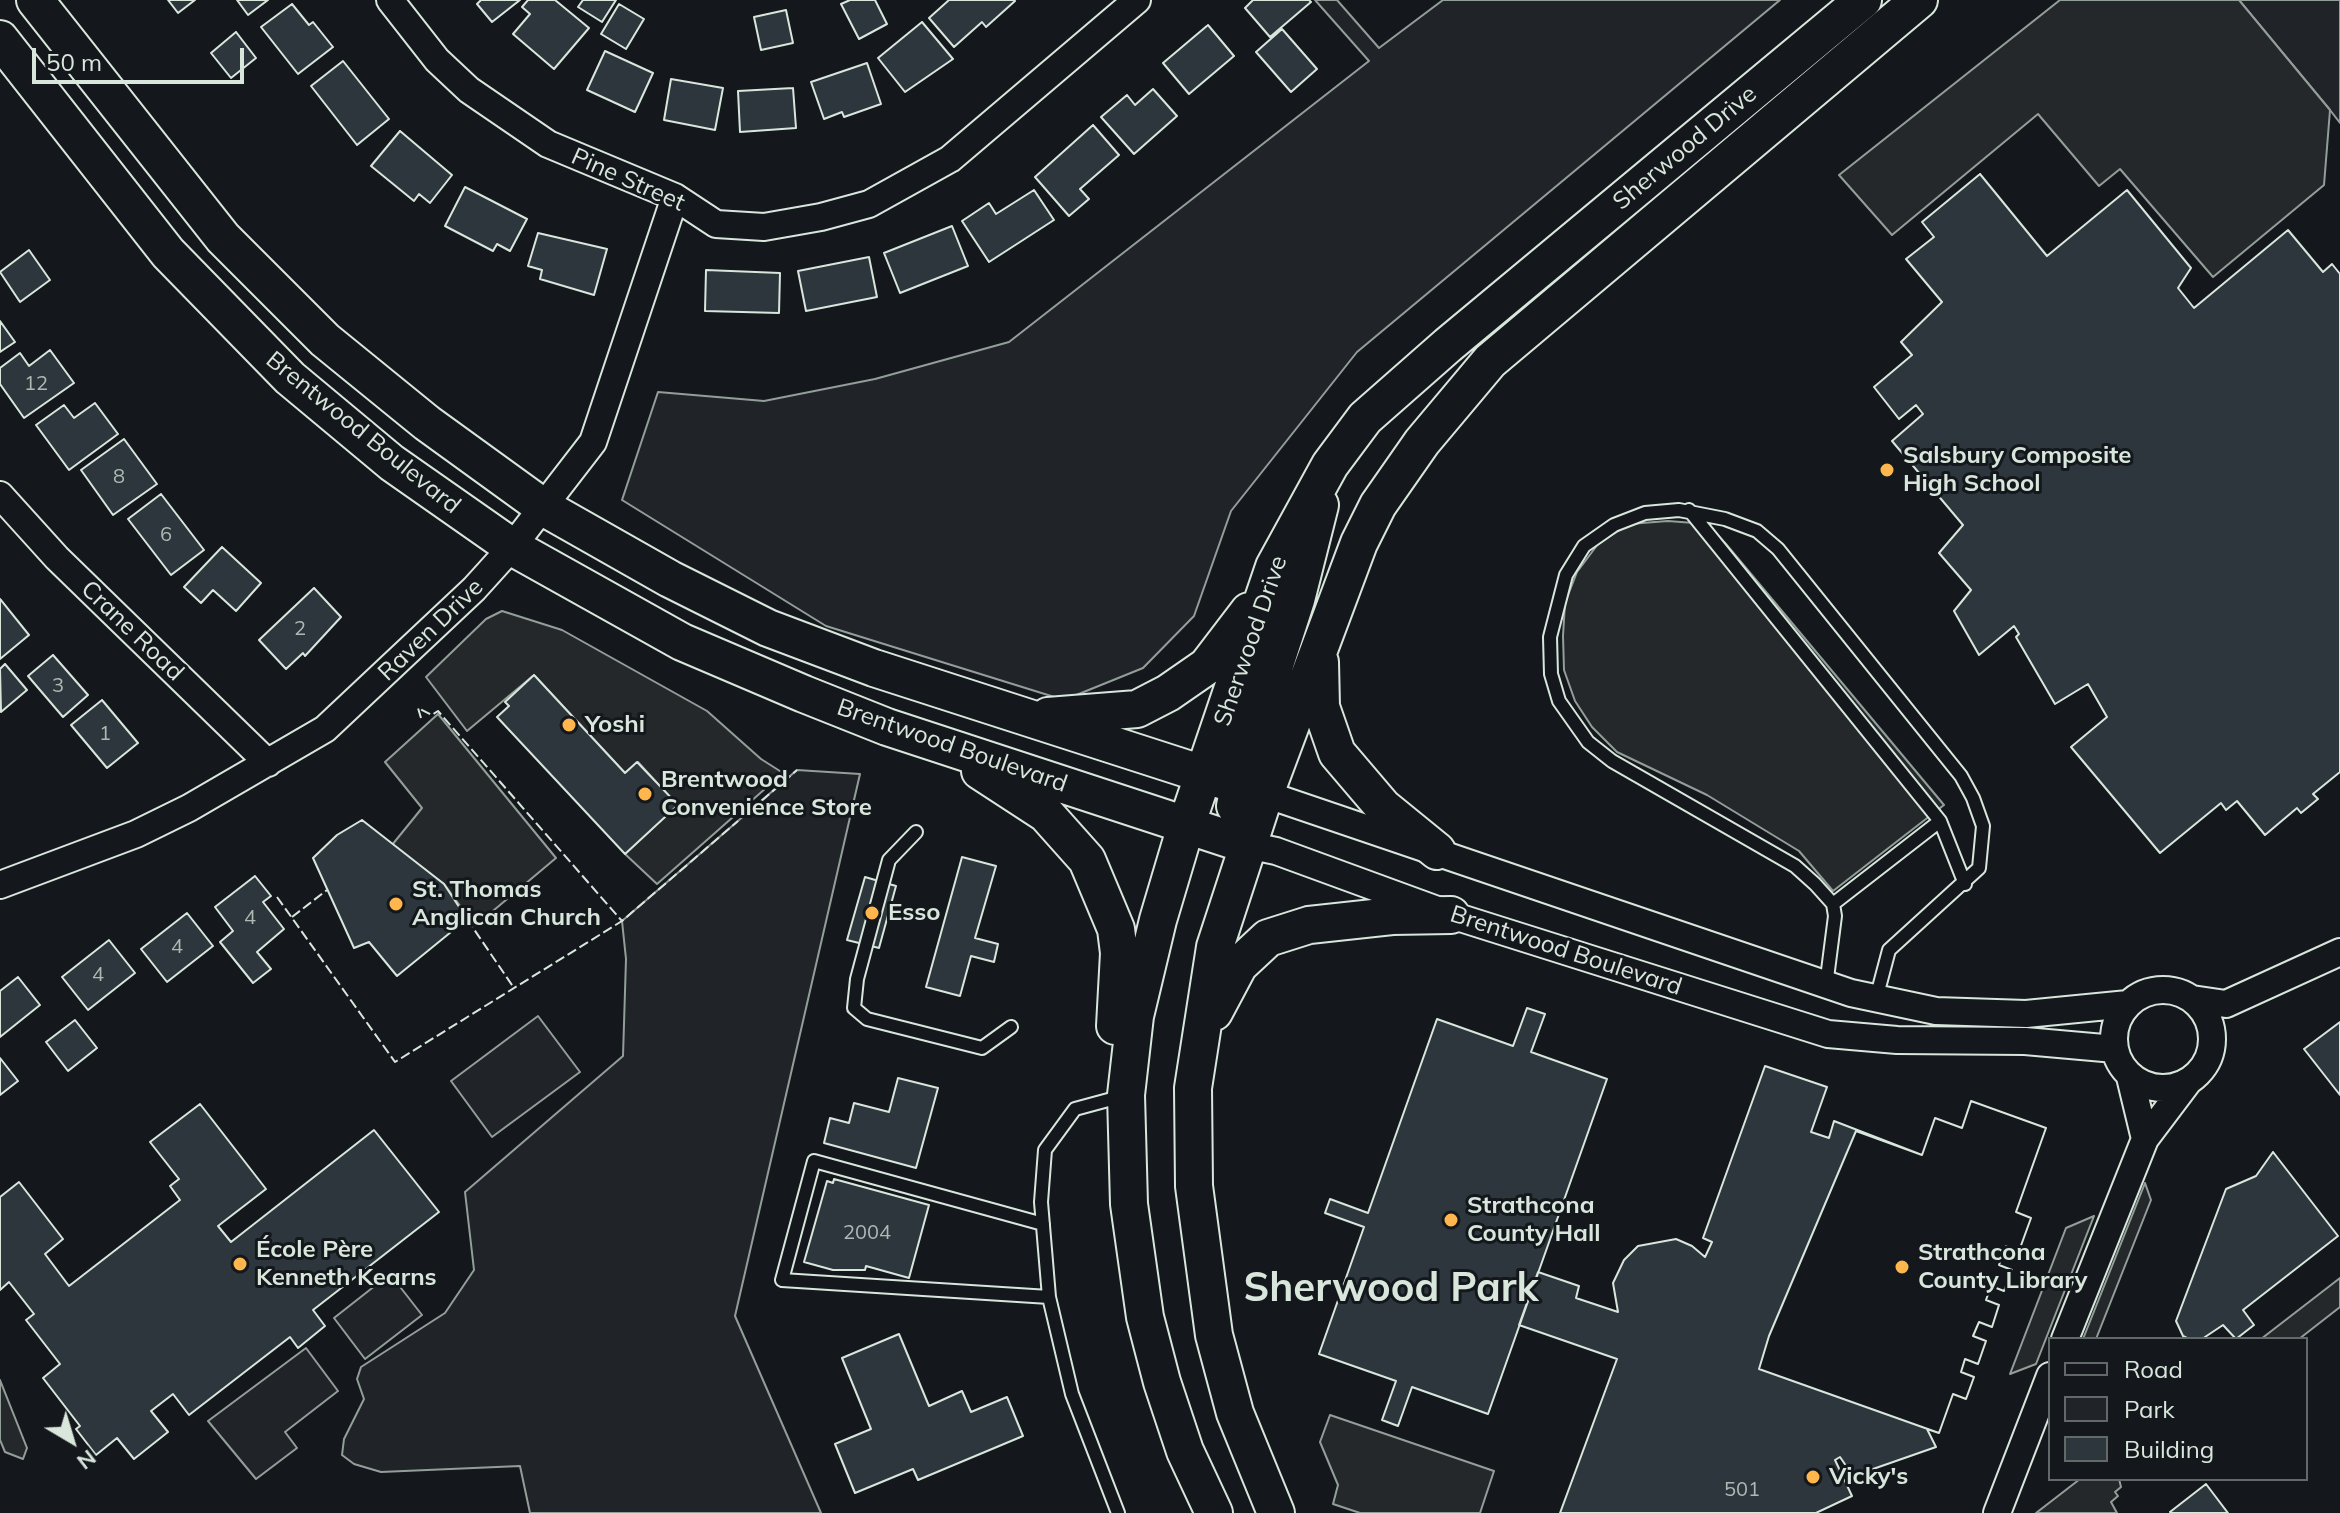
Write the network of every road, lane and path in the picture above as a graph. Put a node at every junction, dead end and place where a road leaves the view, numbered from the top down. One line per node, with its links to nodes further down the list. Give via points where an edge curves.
1 (35, 0): 10 (main road, Brentwood Boulevard, via 223,238 325,340)
2 (390, 0): 7 (street, Pine Street, via 437,60 504,116 548,144)
3 (1137, 0): 7 (street, Pine Street, via 950,159 869,204 764,227 716,224)
4 (1863, 0): 8 (main road, Sherwood Drive, via 1448,345 1365,418)
5 (1919, 0): 14 (main road, Sherwood Drive, via 1490,361 1378,505)
6 (0, 39): 12 (main road, Brentwood Boulevard, via 168,253 290,378 392,463)
7 (675, 197): 10 (street, Raven Drive, via 593,442)
8 (1330, 465): 13 (main road, Sherwood Drive, via 1289,534); 18 (main road, via 1296,600)
9 (0, 495): 17 (street, Crane Road, via 57,558)
10 (543, 507): 12 (street, Raven Drive); 15 (main road, Brentwood Boulevard, via 768,628)
11 (1689, 510): 19 (lane); 24 (lane, via 1757,531 1778,549 1961,776 1983,826 1979,868); 26 (lane, via 1645,513 1614,525 1584,546 1566,575 1550,637 1551,674 1559,701 1588,742 1612,761 1795,866)
12 (512, 547): 16 (main road, Brentwood Boulevard, via 682,642); 17 (street, Raven Drive, via 325,729)
13 (1265, 591): 15 (main road, via 1207,666 1168,693 1137,709); 18 (main road, Sherwood Drive)
14 (1320, 639): 18 (main road, Sherwood Drive); 23 (main road, via 1321,707 1337,753 1383,807)
15 (1023, 717): 18 (main road, Brentwood Boulevard)
16 (931, 741): 20 (main road, Brentwood Boulevard); 38 (main road, via 1046,814 1087,860 1116,929 1115,1032)
17 (268, 763): 25 (street, Raven Drive, via 136,834)
18 (1236, 785): 20 (main road, Sherwood Drive); 22 (main road, Sherwood Drive); 23 (street, Brentwood Boulevard)
19 (1940, 821): 24 (lane); 26 (lane)
20 (1186, 826): 22 (main road, Brentwood Boulevard); 38 (main road, Sherwood Drive, via 1135,1016)
21 (916, 832): 33 (lane, via 889,860 854,1008 867,1019 982,1048)
22 (1247, 845): 27 (street, Brentwood Boulevard); 34 (main road, Sherwood Drive, via 1215,947)
23 (1437, 851): 29 (street, Brentwood Boulevard)
24 (1965, 884): 30 (lane, via 1889,950)
25 (0, 885)
26 (1833, 904): 29 (lane)
27 (1451, 915): 34 (main road, via 1309,925 1268,938 1239,965); 35 (street, Brentwood Boulevard, via 1828,1034)
28 (2340, 952): 31 (street, via 2226,1004)
29 (1826, 986): 30 (street, Brentwood Boulevard)
30 (1876, 999): 32 (street, Brentwood Boulevard, via 1936,1011 2026,1014)
31 (2192, 999): 32 (street, via 2159,990); 37 (street, via 2211,1026 2213,1042 2209,1059)
32 (2128, 1004): 35 (street, via 2114,1033)
33 (1011, 1027)
34 (1199, 1041): 46 (main road, Sherwood Drive, via 1193,1088 1194,1186 1214,1335 1235,1413)
35 (2115, 1049): 36 (street)
36 (2130, 1077): 37 (street, via 2158,1089); 39 (street)
37 (2188, 1082): 39 (street)
38 (1126, 1095): 40 (lane, via 1075,1109 1045,1150); 45 (main road, Sherwood Drive, via 1129,1204 1145,1317 1185,1451)
39 (2145, 1139): 42 (street)
40 (1043, 1224): 41 (lane); 41 (lane, via 814,1161 782,1280)
41 (1049, 1297): 44 (lane, via 1072,1394)
42 (2066, 1337)
43 (2048, 1381): 47 (street)
44 (1118, 1513)
45 (1214, 1513)
46 (1276, 1513)
47 (1997, 1513)

